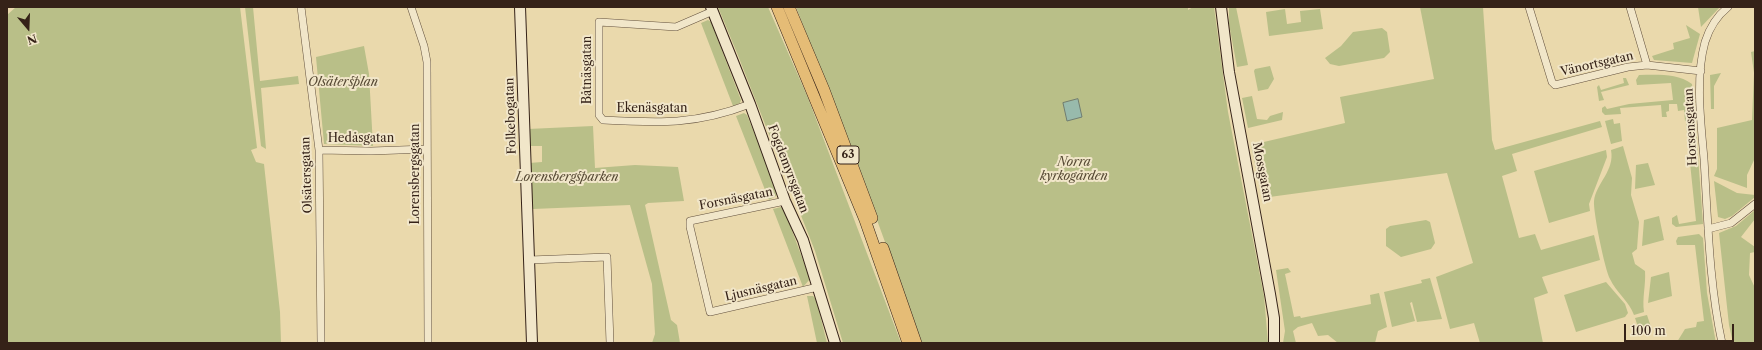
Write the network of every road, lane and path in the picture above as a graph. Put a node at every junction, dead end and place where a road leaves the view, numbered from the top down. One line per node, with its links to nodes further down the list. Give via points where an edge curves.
1 (301, 7): 16 (street, Olsätersgatan)
2 (411, 7): 15 (street, Lorensbergsgatan, via 427,62)
3 (520, 7): 20 (street, Folkebogatan)
4 (777, 7): 28 (main road, 63, via 865,220)
5 (789, 7): 29 (main road, 63, via 824,90)
6 (1220, 7): 30 (street, Mossgatan, via 1230,79 1274,318)
7 (1529, 7): 11 (street, Vänortsgatan, via 1555,85 1614,69)
8 (1630, 7): 11 (street)
9 (1728, 7): 12 (street, Horsensgatan, via 1712,26 1705,43)
10 (712, 9): 13 (street, Fogdemyrsgatan); 14 (street, Båtnäsgatan, via 676,27 599,22)
11 (1647, 65): 12 (street, Vänortsgatan)
12 (1701, 71): 19 (street, Horsensgatan, via 1700,117)
13 (750, 104): 14 (street, Ekenäsgatan, via 726,113 677,122); 17 (street, Fogdemyrsgatan)
14 (600, 119)
15 (427, 149): 16 (street, Hedåsgatan); 24 (street, Lorensbergsgatan)
16 (319, 150): 23 (street, Olsätersgatan)
17 (785, 201): 21 (street, Fogdemyrsgatan, via 803,240); 22 (street, Forsnäsgatan, via 690,221)
18 (1755, 204): 19 (street, via 1732,223)
19 (1708, 229): 31 (street, Horsensgatan, via 1716,316)
20 (530, 260): 25 (street, Folkebogatan); 26 (street, via 608,258)
21 (818, 287): 22 (street, Ljusnäsgatan); 27 (street, Fogdemyrsgatan)
22 (710, 312)
23 (322, 343)
24 (428, 343)
25 (532, 343)
26 (610, 343)
27 (835, 343)
28 (908, 343)
29 (916, 343)
30 (1274, 343)
31 (1722, 343)

